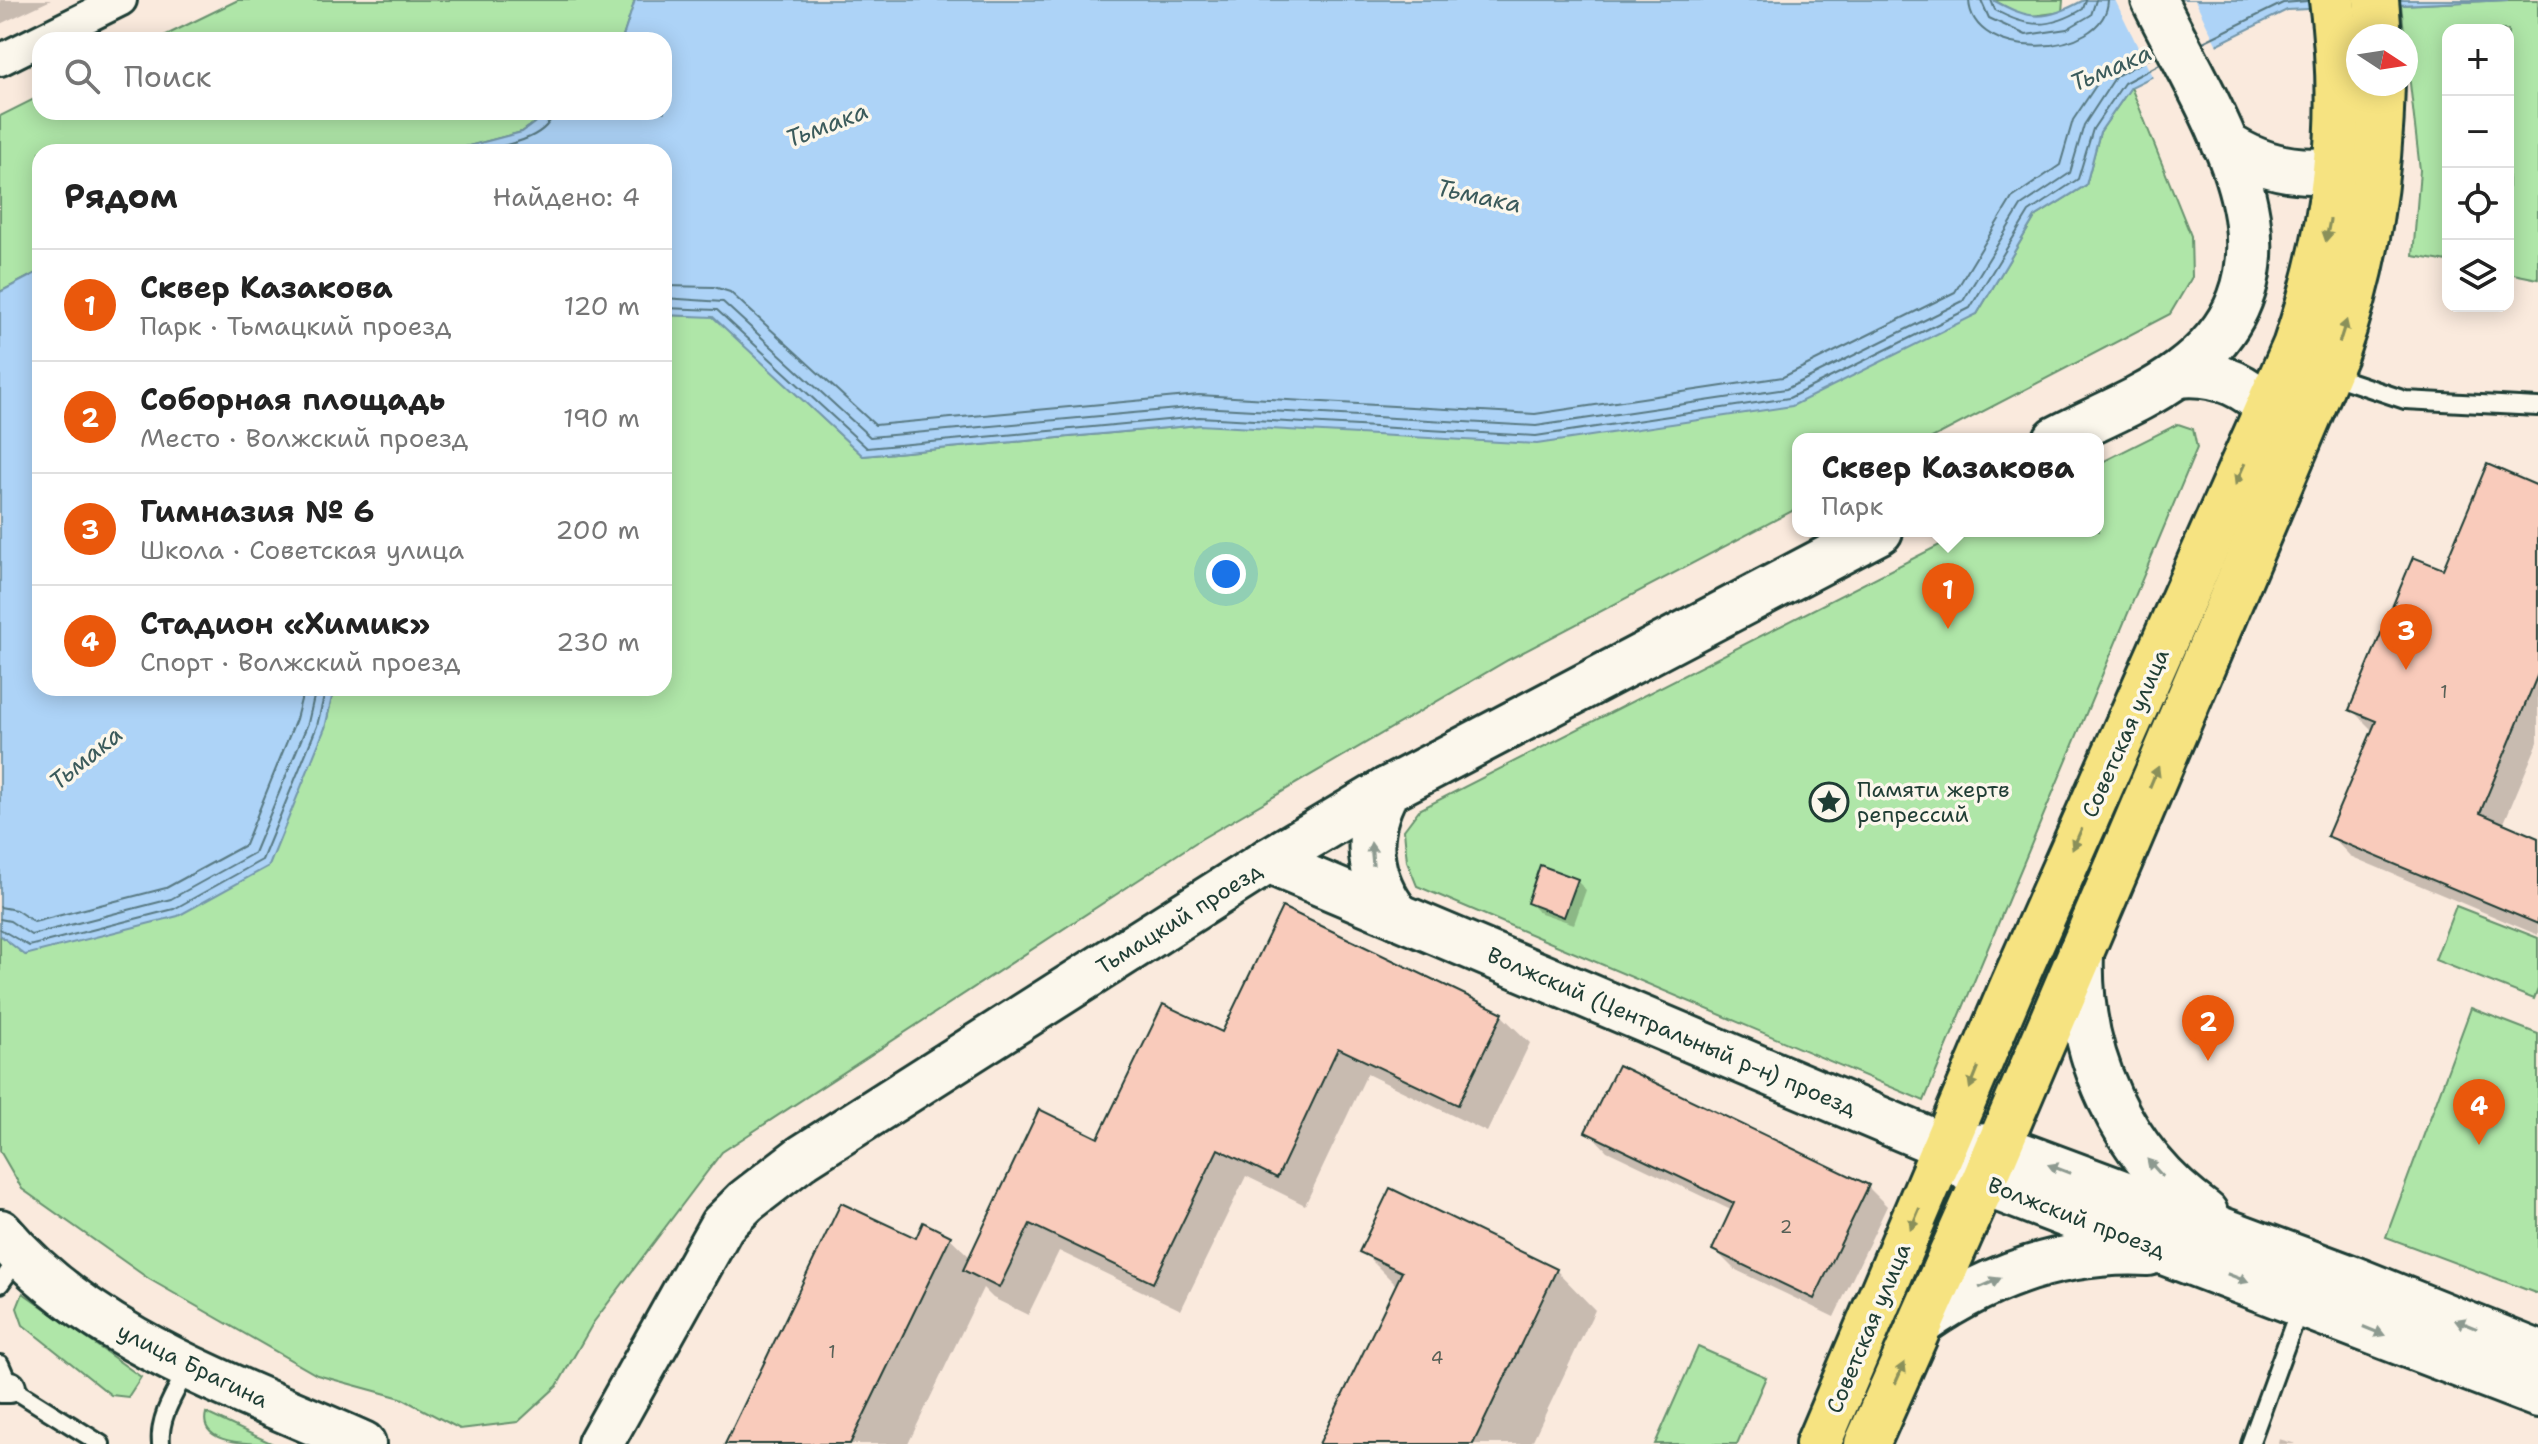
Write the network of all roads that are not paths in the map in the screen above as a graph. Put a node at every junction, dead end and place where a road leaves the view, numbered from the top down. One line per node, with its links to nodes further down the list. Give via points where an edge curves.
1 (121, 0): 6 (street)
2 (2154, 0): 10 (main road)
3 (2332, 0): 9 (main road, Советская улица)
4 (2376, 0): 5 (main road)
5 (2378, 24)
6 (56, 32)
7 (32, 44): 8 (street)
8 (0, 60)
9 (2368, 111): 11 (main road, Советская улица); 12 (main road, Советская улица, one-way to 9, via 2366,252 2374,203)
10 (2224, 143): 11 (main road, via 2286,170); 13 (main road, via 2249,213 2244,283 2216,337)
11 (2337, 169): 15 (main road, Советская улица, one-way to 15, via 2310,303)
12 (2327, 374): 14 (lane, via 2405,400); 21 (main road, Советская улица, one-way to 12)
13 (2178, 375): 15 (main road, via 2223,378); 16 (main road)
14 (2538, 407)
15 (2269, 409): 22 (main road, Советская улица, one-way to 22)
16 (2067, 433)
17 (1869, 537): 18 (main road, Тьмацкий проезд)
18 (1387, 790): 19 (main road, Тьмацкий проезд); 20 (main road, one-way to 18, via 1375,877 1370,847)
19 (1268, 861): 20 (main road, Волжский (Центральный р-н) проезд); 36 (main road, Тьмацкий проезд, via 819,1146 746,1201 711,1242)
20 (1398, 916): 22 (main road, Волжский (Центральный р-н) проезд)
21 (2081, 952): 23 (main road, Советская улица); 24 (main road, one-way to 21, via 2187,1200 2120,1120 2089,1045)
22 (1946, 1147): 23 (main road, Волжский проезд); 37 (main road, Советская улица, one-way to 37)
23 (1990, 1165): 24 (main road, Волжский проезд, one-way to 23); 25 (main road, Волжский проезд); 28 (main road, Советская улица)
24 (2263, 1245): 29 (main road, Волжский проезд, one-way to 24)
25 (2174, 1255): 27 (main road, Волжский проезд, one-way to 27); 28 (main road, one-way to 25, via 1975,1289 2048,1262 2111,1253)
26 (7, 1257): 30 (main road, улица Брагина, via 121,1333)
27 (2302, 1302): 32 (main road, Волжский проезд, one-way to 32); 39 (lane)
28 (1922, 1322): 38 (main road, Советская улица, one-way to 28)
29 (2538, 1353)
30 (189, 1366): 34 (lane, via 166,1412); 35 (main road, улица Брагина)
31 (3, 1379): 33 (lane)
32 (2538, 1395)
33 (101, 1444)
34 (161, 1444)
35 (363, 1444)
36 (600, 1444)
37 (1818, 1444)
38 (1867, 1444)
39 (2250, 1444)

